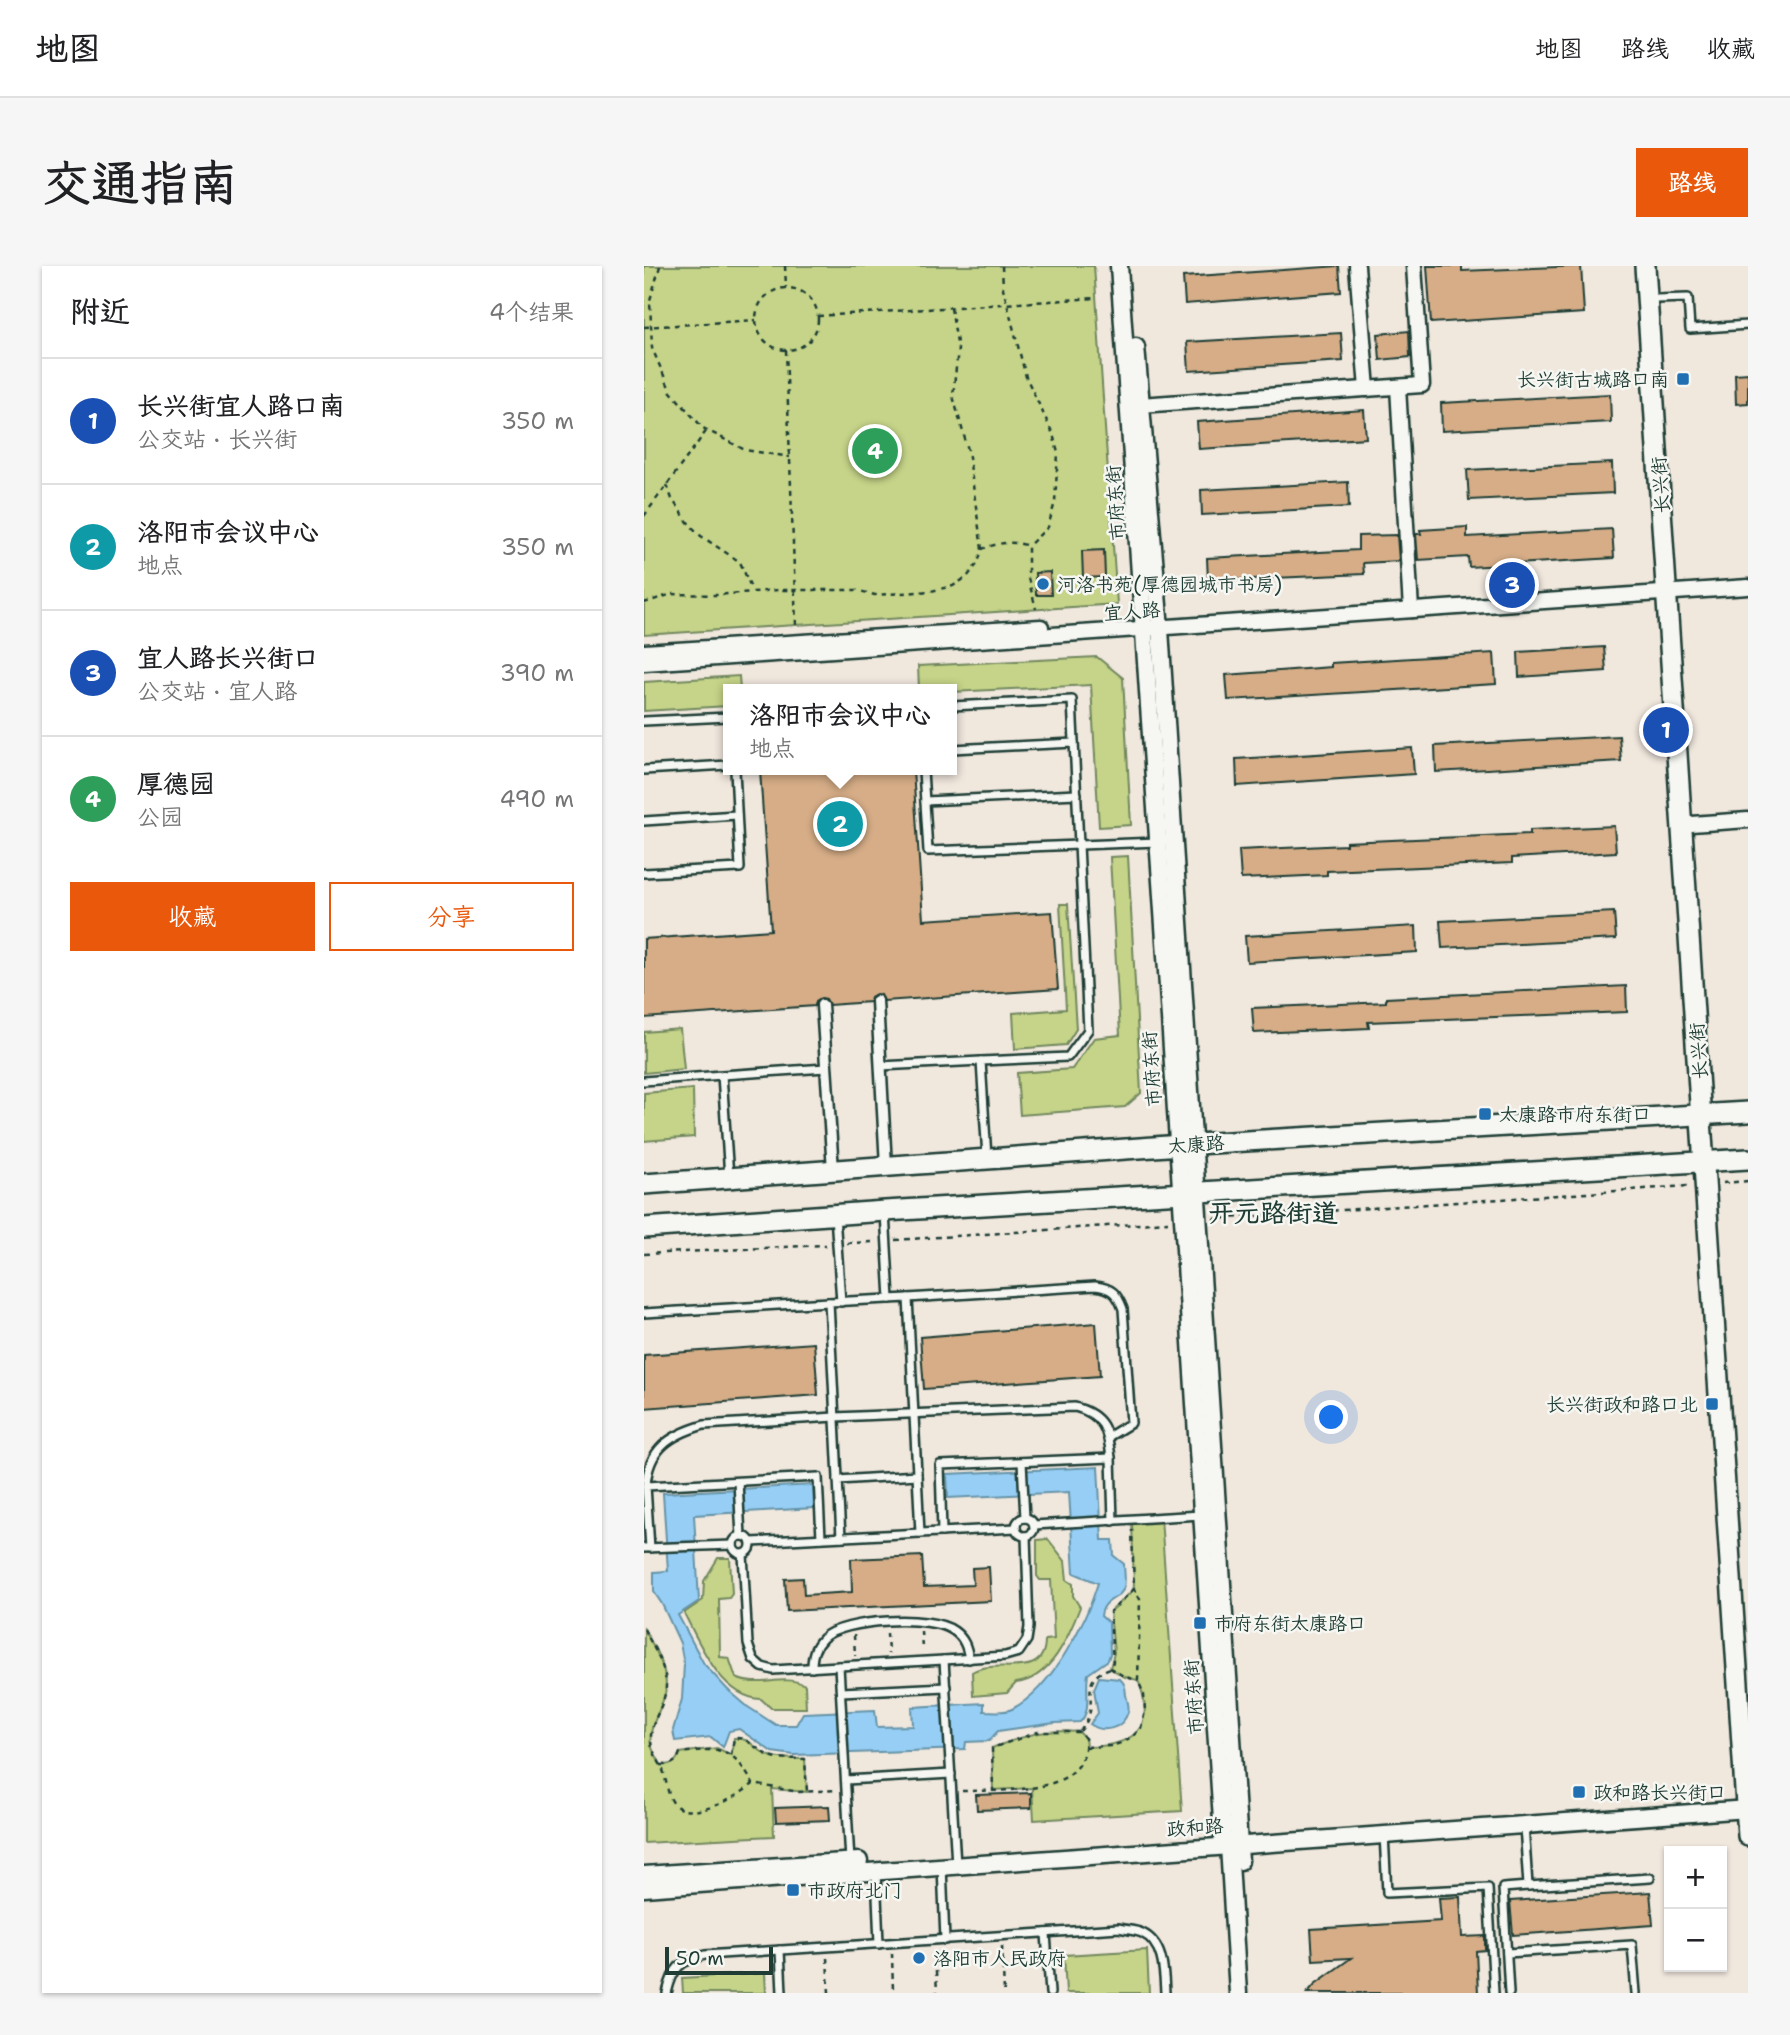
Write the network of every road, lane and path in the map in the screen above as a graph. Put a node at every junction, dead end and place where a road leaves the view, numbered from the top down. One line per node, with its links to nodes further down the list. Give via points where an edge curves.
1 (660, 266): 19 (path, via 650,300)
2 (785, 266): 10 (path)
3 (1002, 266): 13 (path)
4 (1119, 266): 39 (street, 市府东街)
5 (1129, 266): 23 (street, 市府东街)
6 (1357, 266): 22 (street)
7 (1414, 266): 21 (street, via 1423,385)
8 (1645, 266): 32 (main road, 长兴街)
9 (1659, 266): 12 (main road, 长兴街)
10 (786, 288): 15 (path, via 805,293); 16 (path, via 767,296)
11 (1096, 298): 13 (path)
12 (1658, 299): 17 (lane, via 1688,298 1690,328); 32 (main road, 长兴街)
13 (1006, 304): 14 (path); 28 (path, via 1026,377 1058,453 1055,502 1048,527)
14 (951, 307): 15 (path); 29 (path, via 958,349 953,396 968,450)
15 (818, 316): 20 (path, via 813,337)
16 (757, 320): 19 (path); 20 (path, via 767,342)
17 (1748, 324)
18 (644, 327): 19 (path)
19 (651, 327): 24 (path, via 652,348 671,392)
20 (786, 350): 25 (path)
21 (1398, 387): 22 (street); 36 (street)
22 (1367, 389): 23 (street)
23 (1140, 405): 39 (street, 市府东街)
24 (707, 430): 25 (path, via 746,450); 26 (path)
25 (790, 457): 33 (path)
26 (667, 485): 27 (path); 34 (path, via 690,525 740,562)
27 (644, 516)
28 (1028, 546): 29 (path, via 1018,542); 37 (path, via 1028,578)
29 (982, 549): 33 (path, via 967,577 931,591 876,595 856,590)
30 (1748, 579): 32 (street, 宜人路)
31 (1748, 587): 32 (street, 宜人路)
32 (1673, 588): 36 (street, 宜人路); 56 (main road, 长兴街); 68 (main road, 长兴街)
33 (795, 590): 34 (path); 38 (path)
34 (752, 592): 35 (path, via 672,594)
35 (644, 603)
36 (1411, 606): 39 (street, 宜人路)
37 (1036, 609)
38 (796, 625)
39 (1152, 625): 40 (street, 宜人路); 41 (street, 宜人路); 57 (street, 市府东街)
40 (644, 652)
41 (644, 663)
42 (957, 706): 45 (lane, via 1072,700)
43 (723, 717): 44 (lane)
44 (644, 721)
45 (1074, 743): 46 (lane); 51 (lane)
46 (957, 749)
47 (723, 765): 48 (lane)
48 (644, 770)
49 (735, 775): 53 (lane)
50 (923, 775): 52 (lane)
51 (1077, 794): 52 (lane); 58 (lane)
52 (925, 801): 58 (lane, via 928,851)
53 (737, 816): 55 (lane); 59 (lane, via 740,868)
54 (1748, 820): 56 (street)
55 (644, 821)
56 (1693, 824): 68 (main road, 长兴街)
57 (1165, 841): 58 (lane); 69 (street, 市府东街)
58 (1079, 844): 62 (lane, via 1088,1030 1068,1057)
59 (644, 873)
60 (877, 1002): 63 (street)
61 (822, 1005): 64 (street)
62 (981, 1061): 63 (lane); 70 (lane)
63 (880, 1066): 73 (street)
64 (826, 1068): 65 (lane); 74 (street)
65 (722, 1075): 66 (lane); 75 (lane)
66 (644, 1081)
67 (1748, 1112): 68 (main road, 太康路)
68 (1709, 1115): 69 (main road, 太康路); 72 (main road, 长兴街)
69 (1186, 1145): 70 (main road, 太康路); 77 (street, 市府东街)
70 (987, 1158): 73 (main road, 太康路)
71 (1748, 1159): 72 (main road)
72 (1712, 1161): 77 (main road); 115 (main road, 长兴街); 136 (main road, 长兴街)
73 (886, 1166): 74 (main road, 太康路)
74 (833, 1170): 75 (main road, 太康路)
75 (729, 1178): 76 (main road, 太康路)
76 (644, 1184)
77 (1189, 1192): 78 (main road); 96 (street, 市府东街)
78 (885, 1211): 79 (main road); 82 (lane)
79 (835, 1214): 80 (main road); 84 (lane)
80 (644, 1228)
81 (908, 1298): 82 (lane); 86 (lane); 88 (lane, via 1109,1288 1118,1295 1123,1309 1131,1423)
82 (890, 1299): 84 (lane)
83 (829, 1302): 84 (lane); 85 (lane); 87 (lane)
84 (841, 1302)
85 (644, 1313)
86 (914, 1413): 87 (lane); 88 (lane, via 1075,1407 1089,1410 1100,1420); 92 (lane)
87 (835, 1417): 91 (lane, via 696,1427 665,1443); 93 (lane)
88 (1108, 1437): 89 (lane)
89 (1111, 1458): 90 (lane); 99 (lane)
90 (1022, 1465): 97 (lane); 102 (lane, via 940,1465)
91 (646, 1467): 95 (lane)
92 (917, 1475): 93 (lane); 103 (lane)
93 (838, 1480): 106 (lane)
94 (738, 1485): 95 (lane); 104 (lane); 107 (lane, via 818,1477)
95 (646, 1486): 110 (lane)
96 (1209, 1515): 98 (lane); 140 (street, 市府东街)
97 (1025, 1518): 100 (lane); 101 (lane)
98 (1132, 1520): 99 (lane); 112 (path)
99 (1113, 1521): 100 (lane)
100 (1034, 1525): 105 (lane)
101 (1016, 1528): 102 (lane); 105 (lane)
102 (942, 1532): 103 (lane)
103 (920, 1533): 106 (lane)
104 (741, 1536): 108 (lane); 109 (lane)
105 (1026, 1536): 117 (lane, via 1027,1640 1019,1652 1005,1657)
106 (841, 1537): 107 (lane)
107 (821, 1538): 108 (lane)
108 (751, 1542): 111 (lane)
109 (733, 1545): 110 (lane); 111 (lane)
110 (647, 1548)
111 (743, 1554): 120 (lane, via 747,1644 753,1659 773,1670)
112 (1134, 1589): 121 (path, via 1111,1612 1114,1653); 122 (path, via 1140,1598)
113 (887, 1623): 116 (path); 117 (lane, via 945,1625 961,1637); 120 (lane, via 853,1625 830,1633 815,1647)
114 (644, 1629): 128 (path, via 665,1676 663,1705 651,1742)
115 (1748, 1629)
116 (888, 1648)
117 (969, 1659): 118 (lane)
118 (944, 1660): 119 (lane); 123 (lane)
119 (839, 1666): 120 (lane); 124 (lane)
120 (812, 1668)
121 (1110, 1668): 122 (path); 125 (path, via 1091,1681 1092,1710)
122 (1138, 1680): 126 (path, via 1145,1711 1141,1728 1121,1743)
123 (946, 1687): 124 (lane); 129 (lane)
124 (841, 1692): 130 (lane)
125 (1079, 1732): 126 (path); 133 (path, via 1038,1732 992,1748)
126 (1086, 1747): 133 (path, via 1083,1761 1065,1779 1026,1789)
127 (731, 1755): 128 (path, via 717,1748 680,1753 671,1765); 131 (path); 134 (path, via 738,1737 766,1755 805,1759)
128 (661, 1765): 131 (path, via 672,1801 682,1810 716,1805)
129 (951, 1774): 130 (lane); 135 (lane)
130 (846, 1780): 132 (lane)
131 (753, 1784): 134 (path)
132 (846, 1790): 134 (path); 142 (lane)
133 (993, 1790): 135 (path)
134 (807, 1792)
135 (952, 1792): 141 (lane)
136 (1747, 1804): 137 (street, 政和路); 139 (main road, 长兴街); 140 (street, 政和路)
137 (1524, 1825): 138 (street, 政和路); 146 (lane)
138 (1384, 1834): 140 (street, 政和路); 167 (lane, via 1387,1894 1488,1888)
139 (1748, 1836)
140 (1232, 1841): 141 (street, 政和路); 165 (street, 市府东街); 166 (street, 市府东街)
141 (951, 1862): 142 (street, 政和路); 143 (street, 政和路); 151 (lane)
142 (850, 1867): 143 (street, 政和路); 144 (street, 政和路); 147 (street, 政和路)
143 (876, 1870): 153 (lane)
144 (644, 1875)
145 (1650, 1878): 146 (lane)
146 (1528, 1886): 156 (lane, via 1503,1888)
147 (644, 1888)
148 (1046, 1933): 149 (lane); 163 (lane); 164 (lane, via 1119,1928 1142,1933 1156,1946)
149 (1001, 1936): 151 (lane); 162 (path)
150 (934, 1940): 151 (lane); 152 (lane); 161 (path)
151 (945, 1940)
152 (891, 1943): 153 (lane); 160 (path)
153 (879, 1944): 154 (lane)
154 (826, 1947): 155 (lane); 159 (path)
155 (780, 1950): 157 (lane, via 686,1960 672,1974); 158 (lane)
156 (1507, 1953): 168 (lane); 169 (lane, via 1632,1945)
157 (667, 1993)
158 (782, 1993)
159 (829, 1993)
160 (893, 1993)
161 (937, 1993)
162 (1004, 1993)
163 (1049, 1993)
164 (1165, 1993)
165 (1238, 1993)
166 (1248, 1993)
167 (1494, 1993)
168 (1509, 1993)
169 (1636, 1993)

